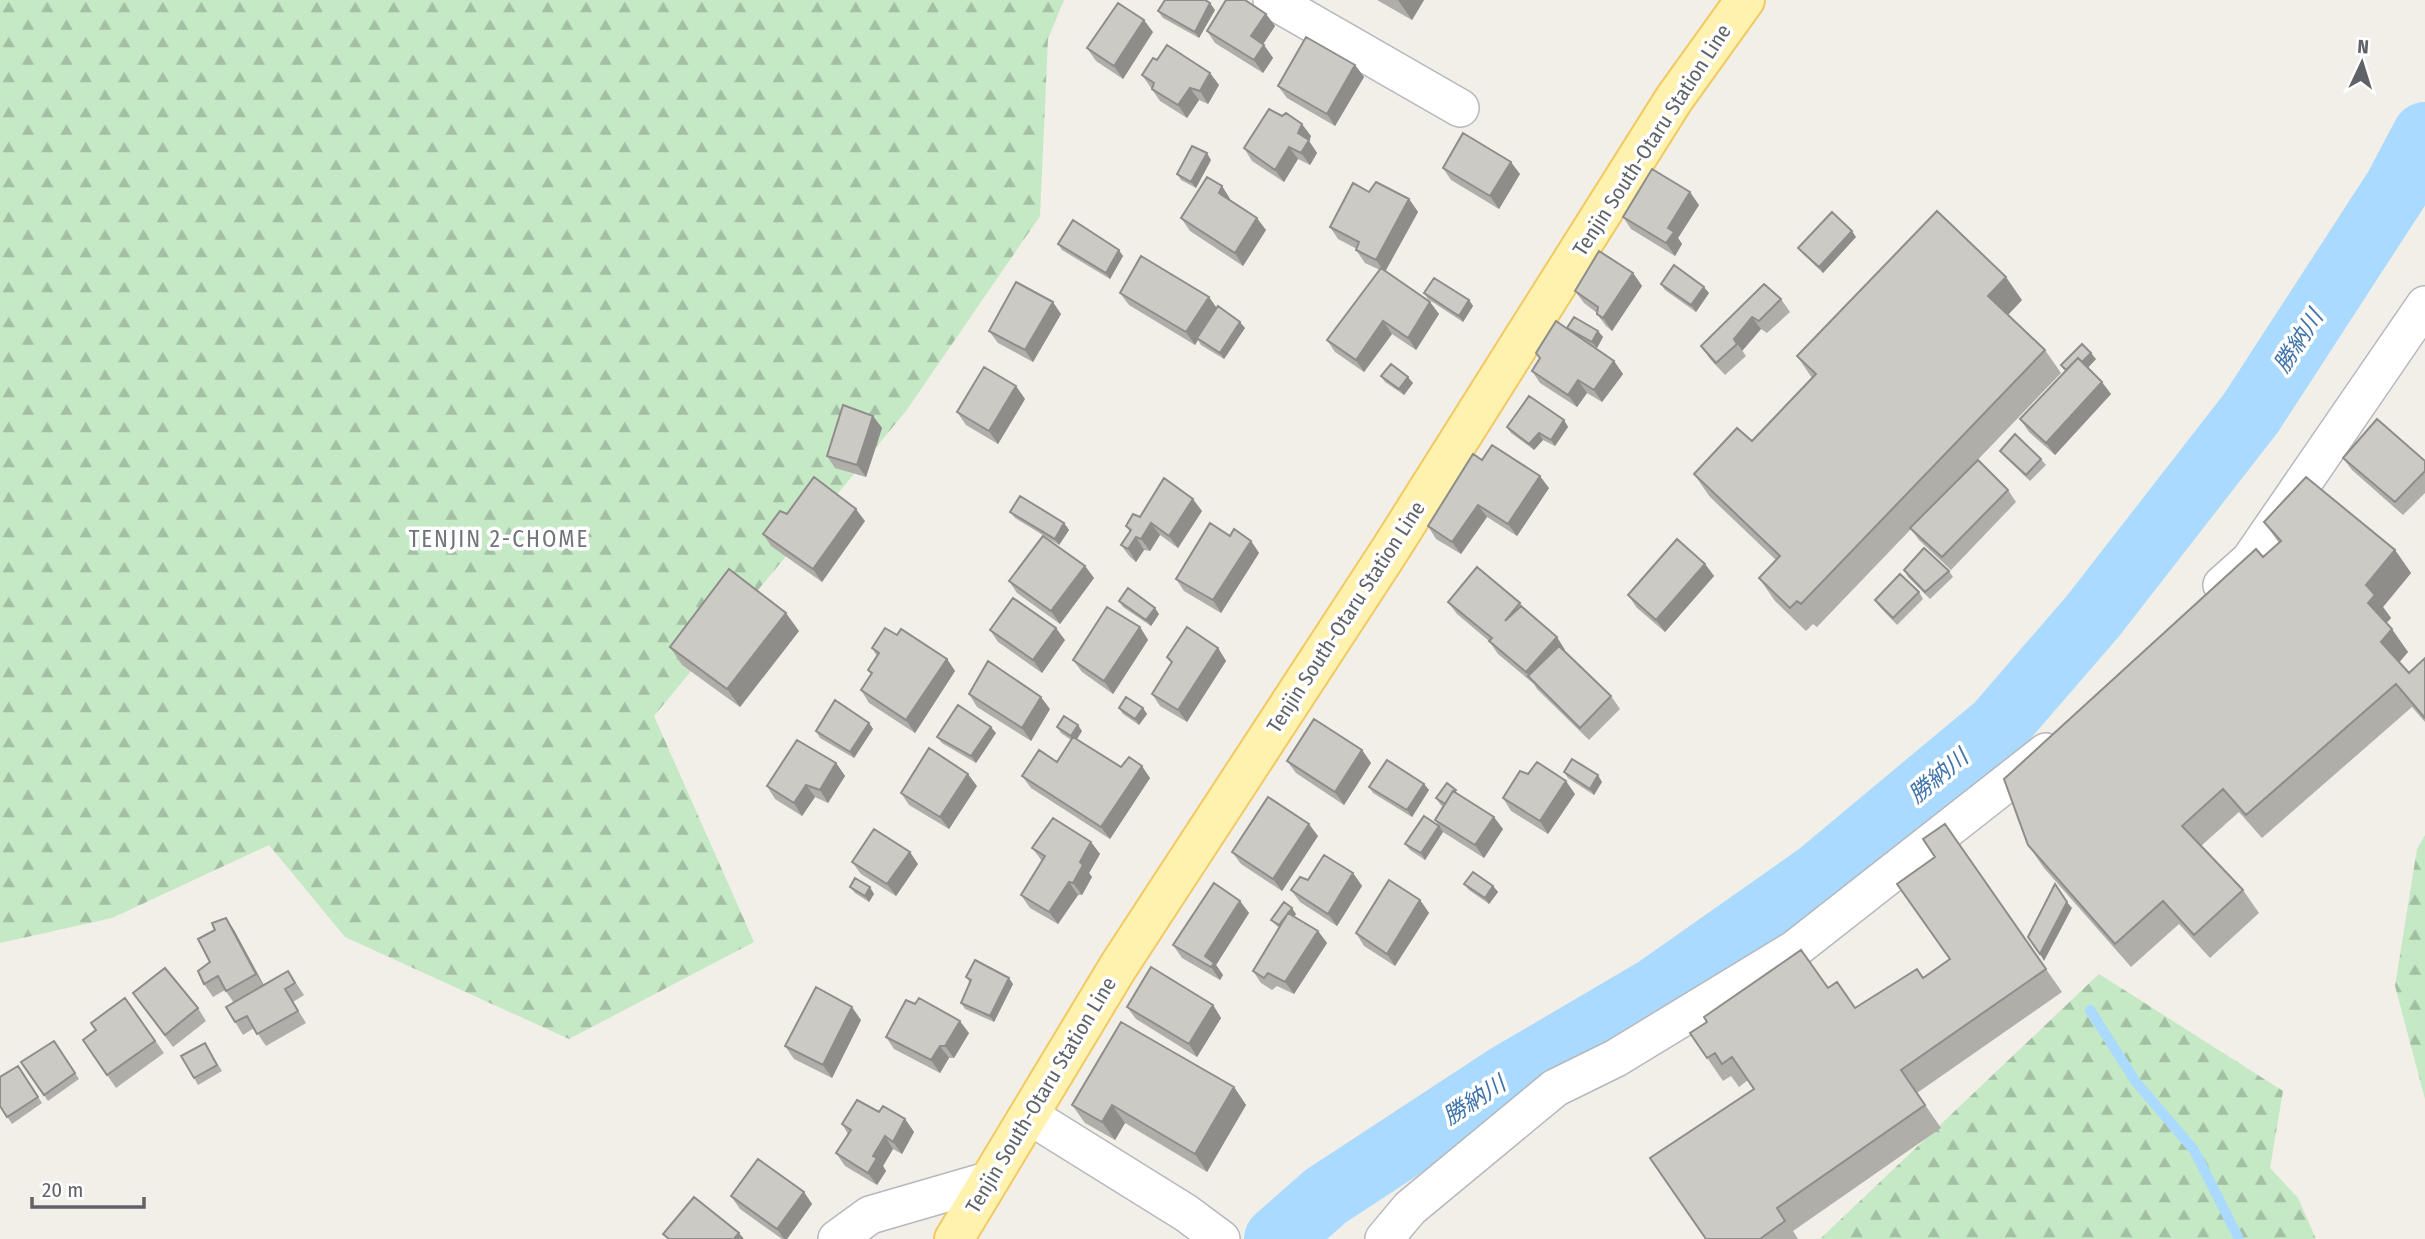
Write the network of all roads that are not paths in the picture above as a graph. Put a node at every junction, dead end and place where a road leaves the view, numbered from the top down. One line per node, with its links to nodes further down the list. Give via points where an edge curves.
1 (1272, 0): 3 (street)
2 (1745, 0): 7 (main road, Tenjin South-Otaru Station Line, via 1674,99 1397,539 1118,967)
3 (1460, 108)
4 (2425, 305): 5 (street, via 2250,560)
5 (2199, 606)
6 (2073, 727): 12 (street, via 2054,747 1795,949 1616,1058 1555,1088 1410,1208)
7 (1030, 1116): 8 (main road, Tenjin South-Otaru Station Line); 11 (street)
8 (987, 1181): 9 (street, via 870,1215); 10 (main road, Tenjin South-Otaru Station Line)
9 (837, 1239)
10 (954, 1239)
11 (1221, 1239)
12 (1384, 1239)

